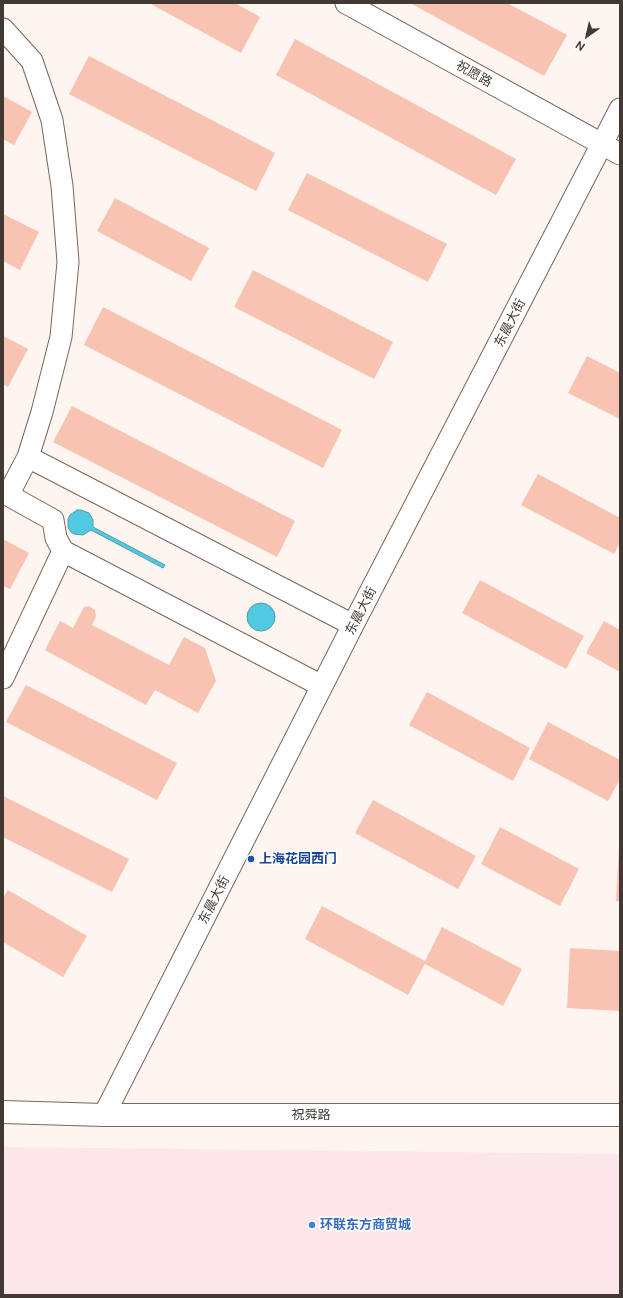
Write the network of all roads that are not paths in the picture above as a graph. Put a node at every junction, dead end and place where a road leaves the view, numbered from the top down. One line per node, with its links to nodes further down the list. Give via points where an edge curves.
1 (346, 3): 4 (street, 祝愿路)
2 (3, 29): 5 (street, via 32,61 52,120 62,186 68,262 61,337)
3 (620, 109): 4 (street, 东晨大街)
4 (611, 149): 7 (street, 东晨大街)
5 (28, 457): 6 (street, via 8,495 54,520 56,538); 7 (street)
6 (63, 551): 8 (street); 9 (street)
7 (353, 626): 9 (street, 东晨大街)
8 (3, 678)
9 (322, 686): 11 (street, 东晨大街)
10 (3, 1112): 11 (main road, 祝舜路)
11 (104, 1114): 12 (main road, 祝舜路)
12 (620, 1115)

